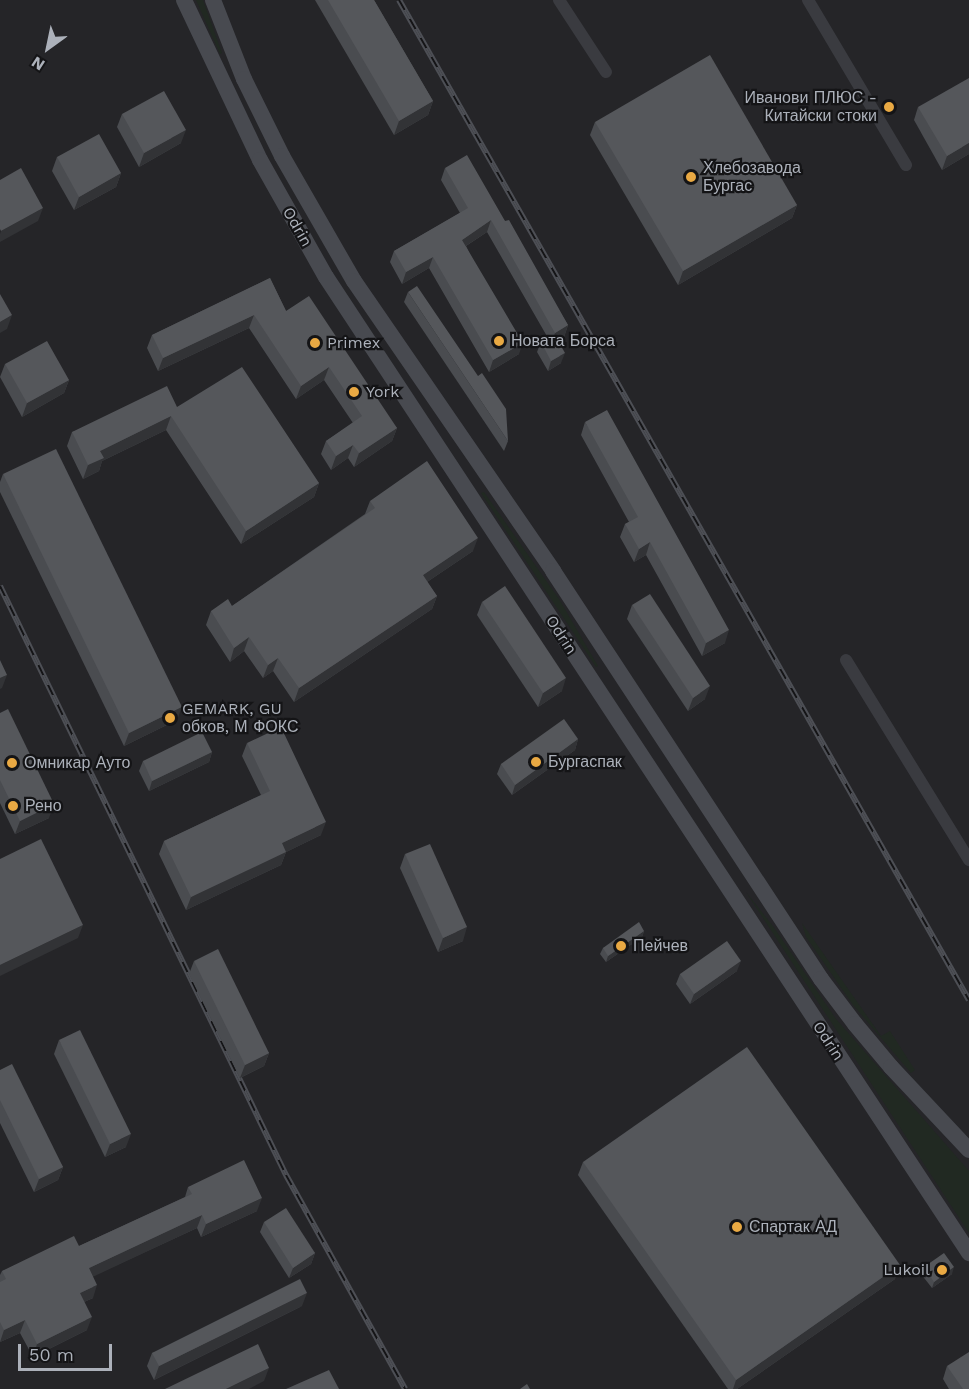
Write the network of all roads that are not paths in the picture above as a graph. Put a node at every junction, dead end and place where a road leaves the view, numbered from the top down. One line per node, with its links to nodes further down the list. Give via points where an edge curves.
1 (184, 0): 7 (main road, Odrin, via 260,160 298,229)
2 (213, 0): 8 (main road, Odrin, via 244,79 321,226)
3 (559, 0): 5 (street)
4 (808, 0): 6 (street)
5 (606, 72)
6 (906, 165)
7 (436, 444): 8 (main road, via 458,450 495,502); 12 (main road, Odrin)
8 (513, 516): 11 (main road, Odrin, via 821,979 891,1067)
9 (846, 660): 10 (street)
10 (969, 861)
11 (969, 1150)
12 (969, 1253)

